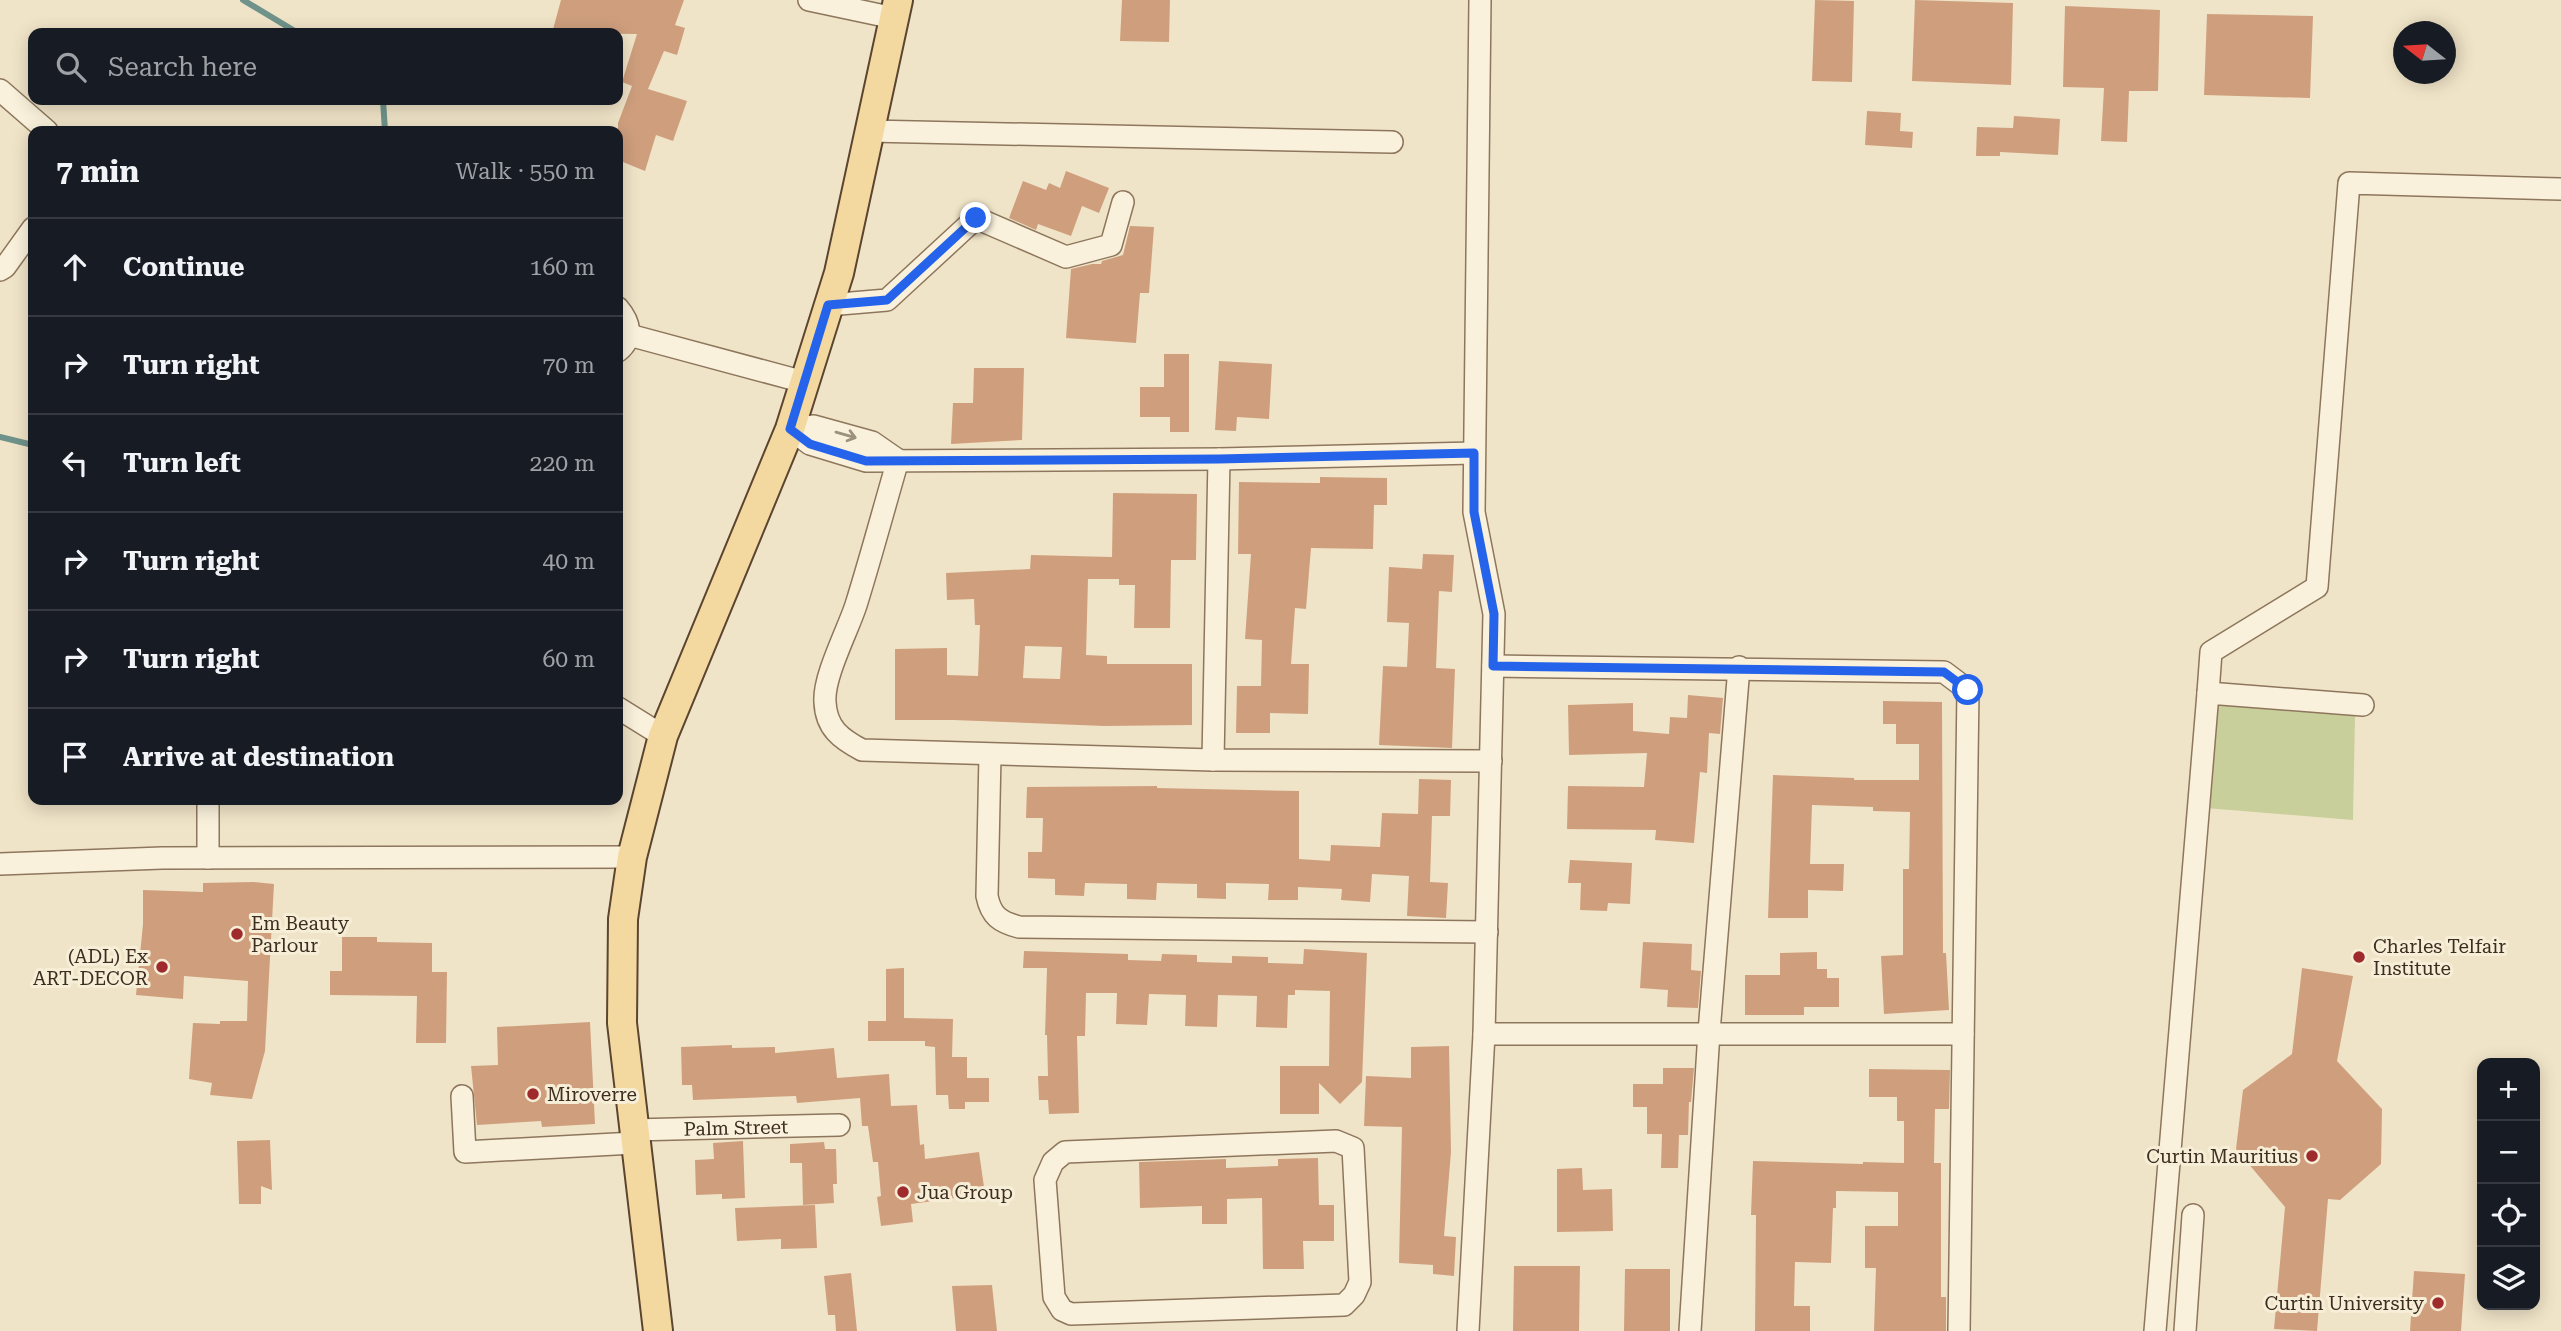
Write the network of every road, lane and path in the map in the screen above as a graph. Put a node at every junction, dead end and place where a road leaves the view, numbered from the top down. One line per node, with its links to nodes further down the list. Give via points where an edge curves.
1 (809, 0): 3 (street)
2 (1479, 0): 17 (street)
3 (896, 9): 6 (main road)
4 (0, 90): 5 (street)
5 (41, 126)
6 (869, 131): 7 (street); 12 (main road)
7 (1392, 142)
8 (2561, 189): 22 (street, via 2350,183 2317,587 2211,652)
9 (1123, 202): 12 (street, via 1111,245 1066,257 976,218 887,300)
10 (28, 234): 11 (street)
11 (0, 270)
12 (828, 305): 15 (main road)
13 (623, 314): 14 (street, via 628,319)
14 (624, 343): 15 (street)
15 (804, 382): 16 (main road)
16 (790, 429): 19 (street, via 810,444 866,461); 25 (main road)
17 (1474, 453): 18 (street); 20 (street, via 1474,512 1494,614)
18 (1219, 459): 19 (street); 27 (street)
19 (898, 460): 26 (street, via 829,681 824,702 830,725 842,740 862,750)
20 (1493, 666): 21 (street); 28 (street)
21 (1739, 667): 34 (street); 36 (street, via 1944,672 1968,690)
22 (2208, 693): 23 (street); 46 (street)
23 (2363, 705)
24 (623, 711): 25 (street)
25 (663, 736): 30 (main road)
26 (990, 755): 27 (street); 33 (street, via 987,896 995,918 1005,923)
27 (1213, 760): 28 (street)
28 (1491, 761): 33 (street)
29 (208, 805): 31 (street)
30 (632, 857): 31 (street); 39 (main road, via 623,919 622,1023)
31 (208, 858): 32 (street)
32 (0, 864)
33 (1487, 932): 35 (street)
34 (1709, 1032): 35 (street); 36 (street); 44 (street)
35 (1484, 1034): 43 (street)
36 (1963, 1034): 45 (street)
37 (463, 1096): 39 (street, Palm Street, via 465,1152)
38 (839, 1125): 39 (street, Palm Street)
39 (634, 1136): 42 (main road)
40 (2193, 1215): 47 (street)
41 (1136, 1322): 41 (street, via 1071,1314 1062,1310 1054,1297 1045,1180 1053,1161 1065,1152 1336,1141 1353,1148 1360,1282 1344,1305)
42 (658, 1331)
43 (1468, 1331)
44 (1690, 1331)
45 (1959, 1331)
46 (2155, 1331)
47 (2185, 1331)

